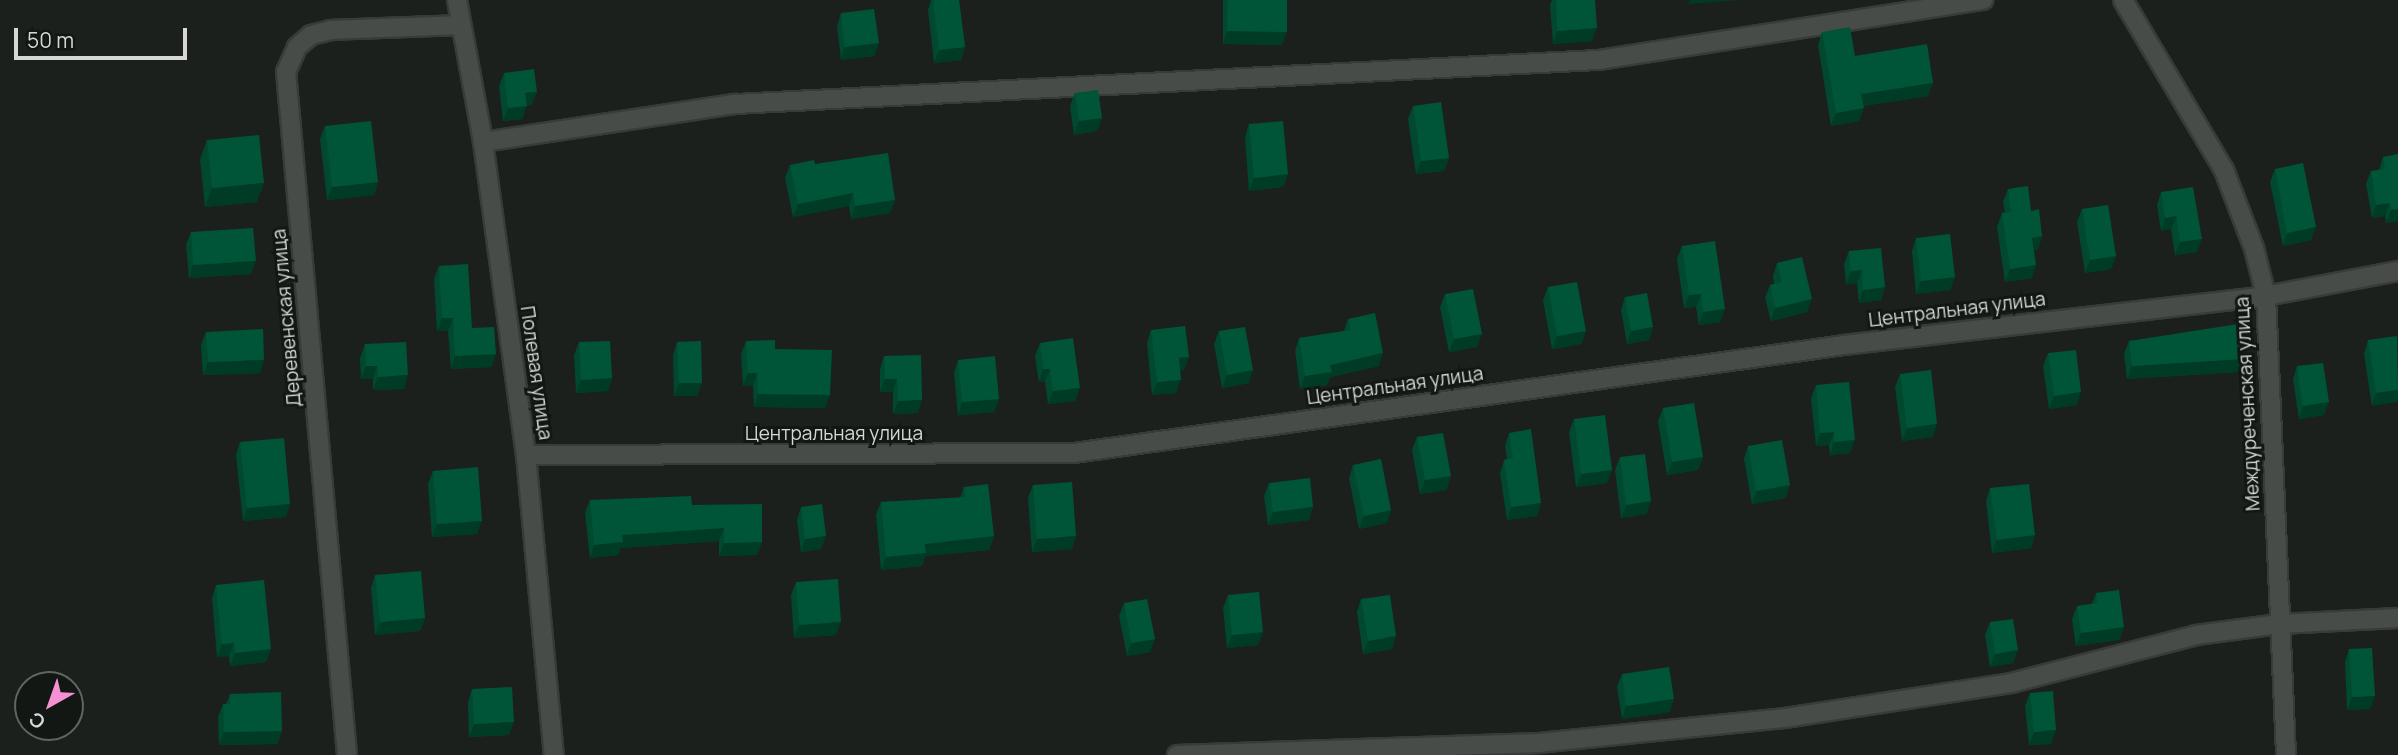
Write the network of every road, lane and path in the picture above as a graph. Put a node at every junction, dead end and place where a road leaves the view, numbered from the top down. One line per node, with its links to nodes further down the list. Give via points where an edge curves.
1 (457, 0): 4 (street, Полевая улица)
2 (1983, 0): 5 (street, via 1599,60 734,104)
3 (2123, 0): 7 (street, Междуреченская улица, via 2224,170 2254,248)
4 (460, 25): 5 (street, Полевая улица); 11 (street, Деревенская улица, via 331,30 311,35 297,47 286,72)
5 (483, 142): 8 (street, Полевая улица)
6 (2398, 271): 7 (street, Центральная улица)
7 (2266, 296): 8 (street, Центральная улица, via 1844,345 1074,453); 10 (street, Междуреченская улица)
8 (526, 455): 12 (street, Полевая улица)
9 (2398, 618): 10 (street)
10 (2279, 624): 13 (street, via 2196,635 2011,683 1785,718 1539,743); 14 (street, Междуреченская улица)
11 (347, 755)
12 (554, 755)
13 (1177, 755)
14 (2286, 755)

